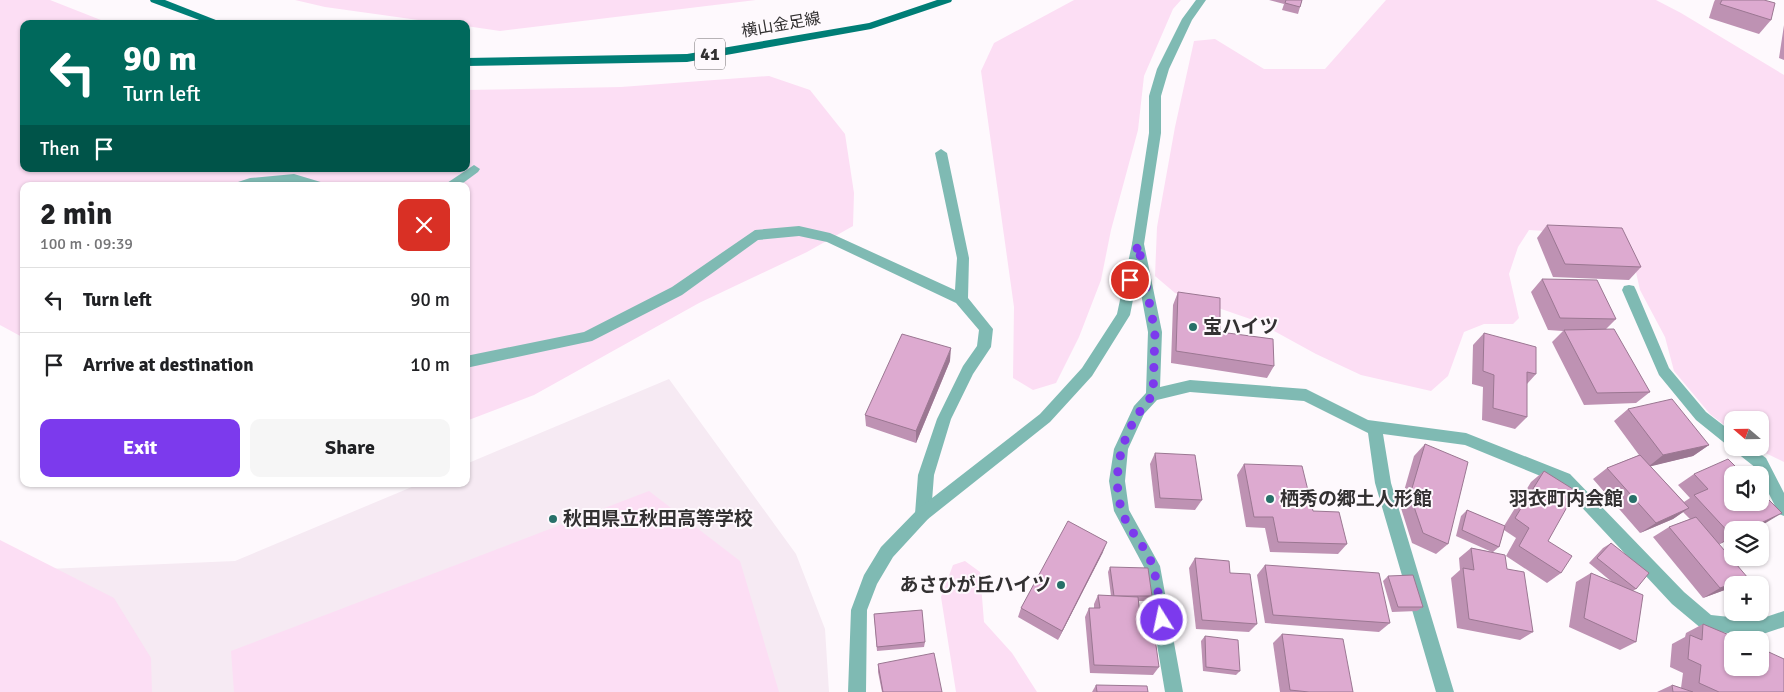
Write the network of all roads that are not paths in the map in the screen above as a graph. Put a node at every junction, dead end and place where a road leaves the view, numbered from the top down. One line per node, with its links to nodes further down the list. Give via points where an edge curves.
1 (155, 0): 4 (main road)
2 (947, 0): 5 (main road, 横山金足線 / 41, via 871,26 687,58)
3 (1201, 0): 13 (street, via 1187,20 1155,96 1155,133)
4 (210, 20)
5 (470, 62)
6 (941, 153): 15 (street, via 963,258)
7 (474, 169): 9 (street)
8 (470, 172): 12 (street)
9 (470, 172)
10 (250, 182): 11 (street, via 294,178)
11 (307, 182)
12 (456, 182)
13 (1138, 244): 17 (street, via 1155,332); 22 (street, via 1123,315 1087,372 1045,418)
14 (1629, 290): 19 (street, via 1664,371 1701,416)
15 (962, 299): 16 (street, via 830,238 799,231 754,235 677,291 587,337); 22 (street, via 986,329 984,347 968,370 944,418 926,475)
16 (470, 361)
17 (1153, 395): 18 (street, via 1190,386 1306,395 1366,426); 25 (street, via 1139,410 1121,449 1117,481 1122,511 1152,566)
18 (1374, 426): 23 (street, via 1466,439 1565,479 1678,598 1708,623 1757,628); 26 (street, via 1382,483)
19 (1724, 434)
20 (1753, 456): 21 (street, via 1762,463)
21 (1784, 509)
22 (923, 514): 24 (street, via 887,552 870,580 859,610)
23 (1784, 619)
24 (857, 692)
25 (1174, 692)
26 (1445, 692)

